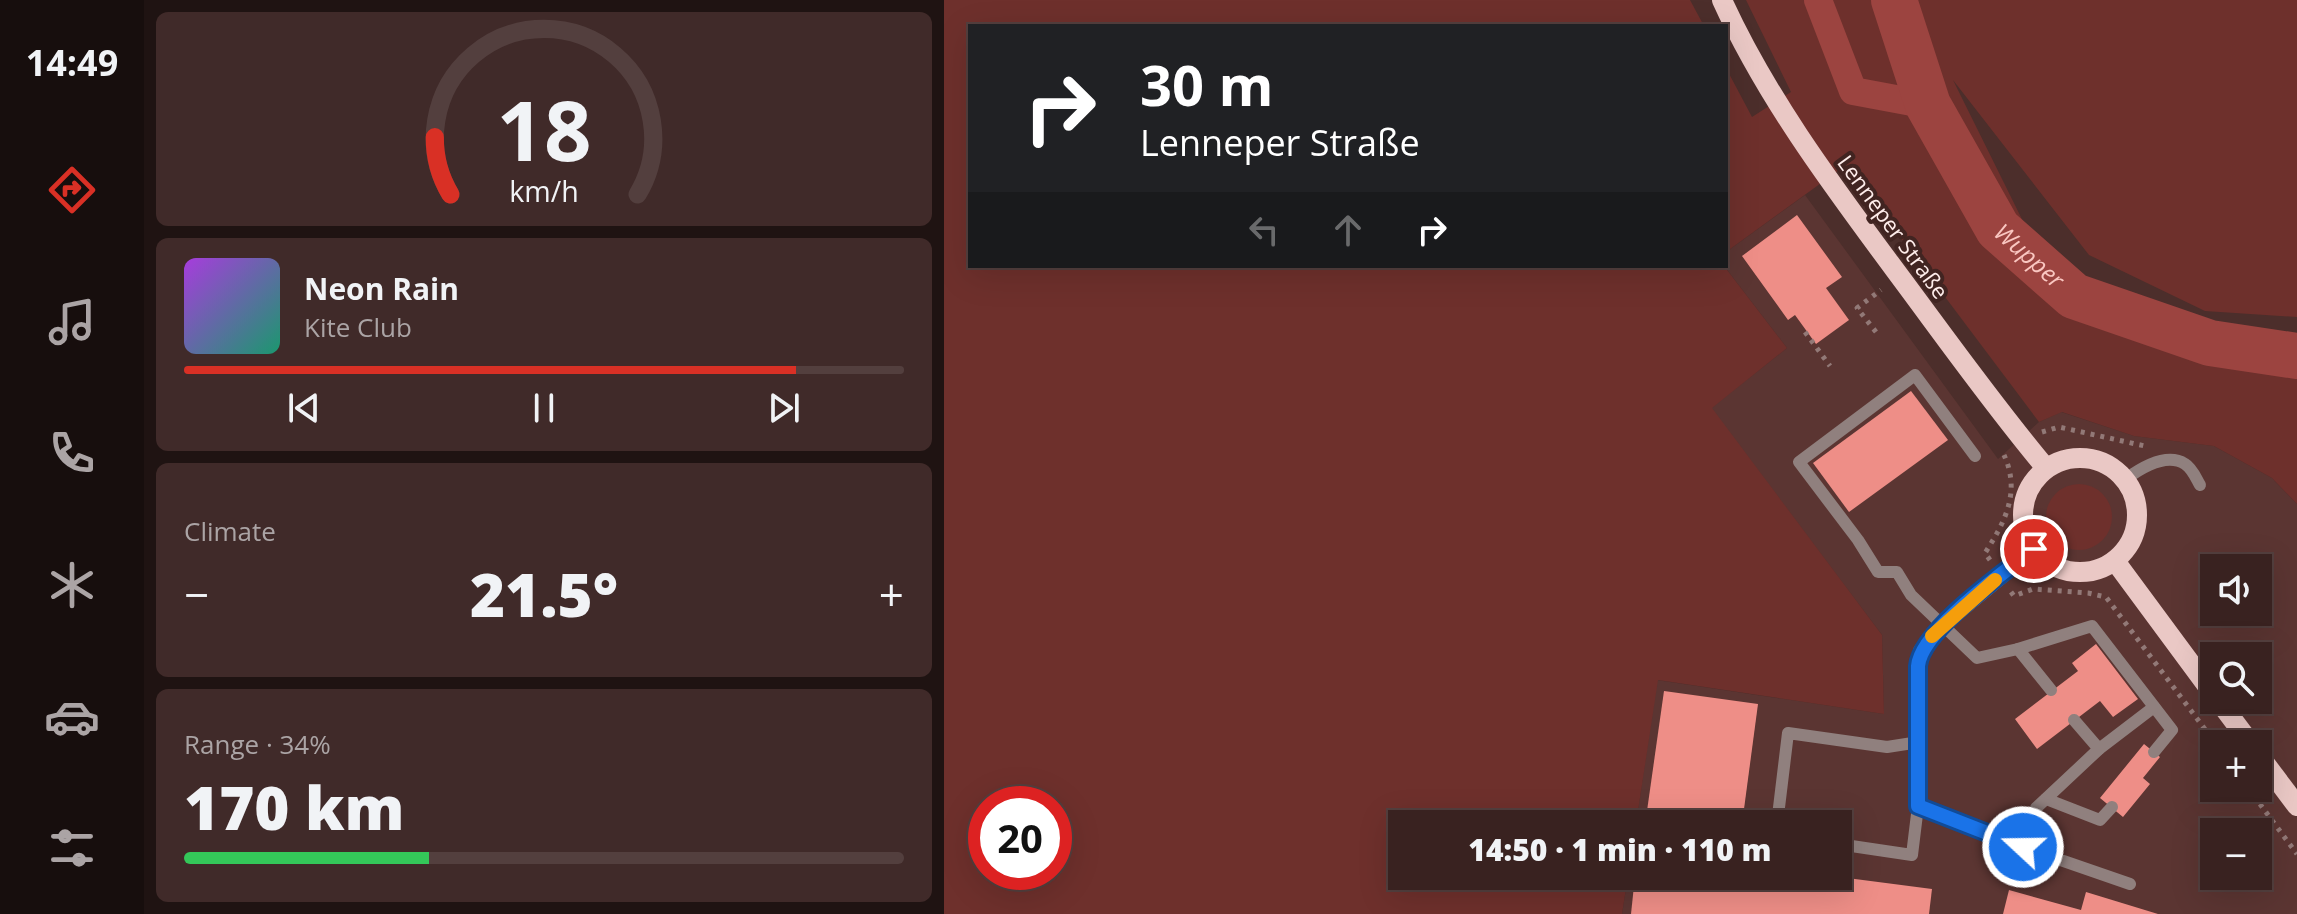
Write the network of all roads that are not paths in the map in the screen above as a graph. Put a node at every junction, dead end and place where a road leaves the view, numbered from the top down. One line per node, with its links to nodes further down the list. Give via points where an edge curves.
1 (1722, 0): 3 (main road, Lenneper Straße, via 1821,169)
2 (1975, 456): 8 (lane, via 1915,375 1799,462 1878,572 1897,572 1911,595)
3 (2046, 468): 4 (main road, via 2088,458); 6 (main road, via 2033,481 2022,515)
4 (2126, 479): 5 (lane, via 2159,461 2178,460 2188,465); 7 (main road, via 2138,513 2136,532)
5 (2200, 485)
6 (2034, 549): 7 (main road, via 2063,571 2090,572); 8 (street)
7 (2115, 561): 10 (main road)
8 (1942, 625): 9 (lane, via 1977,658); 14 (street, via 1919,659)
9 (2018, 649): 11 (lane); 12 (lane, via 2092,626)
10 (2200, 676)
11 (2051, 690)
12 (2154, 707): 15 (lane); 16 (lane, via 2172,730)
13 (2074, 720): 15 (lane)
14 (1919, 742): 19 (street); 22 (lane, via 1887,747 1788,733)
15 (2099, 749): 18 (lane)
16 (2154, 752)
17 (2272, 773): 20 (main road)
18 (2046, 799): 21 (lane, via 2100,820); 24 (lane, via 2036,808)
19 (1918, 806): 23 (lane, via 1912,855); 24 (lane)
20 (2297, 806)
21 (2112, 807)
22 (1779, 810)
23 (1852, 846)
24 (2023, 847): 25 (lane)
25 (2130, 884)

